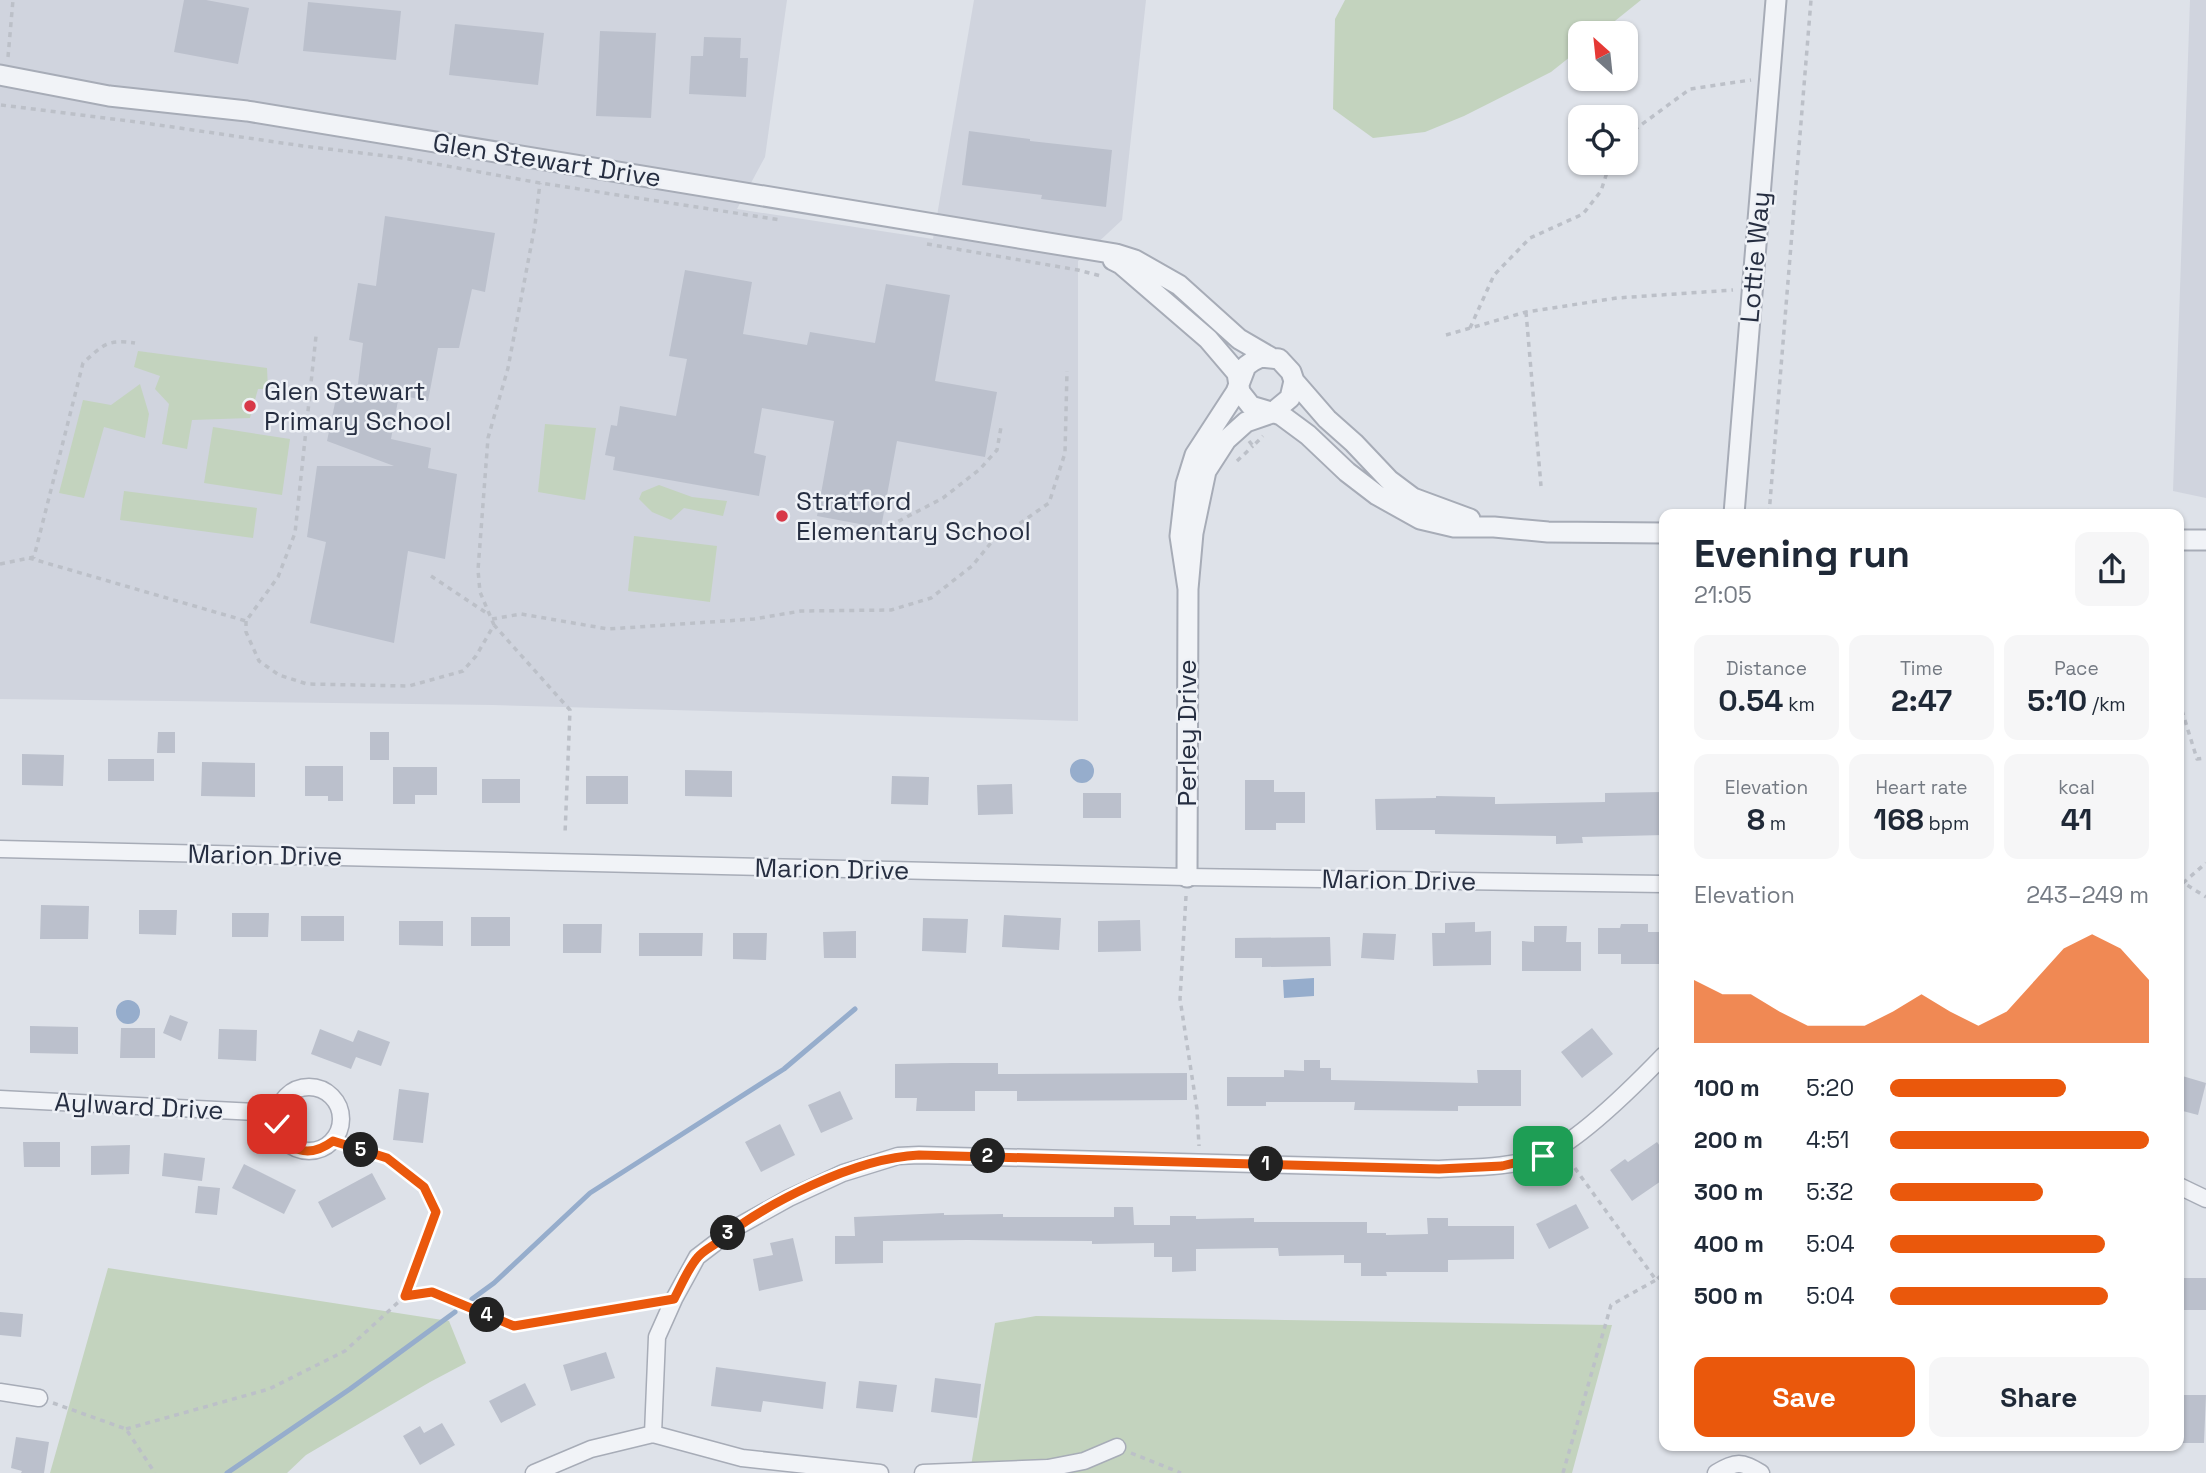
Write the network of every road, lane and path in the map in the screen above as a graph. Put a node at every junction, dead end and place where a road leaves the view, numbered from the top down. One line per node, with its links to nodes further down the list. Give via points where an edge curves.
1 (13, 0): 4 (path)
2 (1776, 0): 14 (street, Lottie Way)
3 (1811, 0): 28 (path)
4 (4, 75): 12 (street, Glen Stewart Drive, via 109,96 247,111)
5 (1760, 86): 7 (path, via 1752,80 1690,89)
6 (1, 106): 9 (path, via 403,158)
7 (1638, 127)
8 (1606, 175): 16 (path, via 1584,214 1530,238 1494,275)
9 (540, 183): 10 (path); 38 (path, via 508,368 488,438 478,570 480,592)
10 (790, 221)
11 (923, 243): 13 (path)
12 (1093, 251): 20 (street, Glen Stewart Drive, via 1135,260 1179,285 1239,339); 23 (street, Glen Stewart Drive, via 1121,264 1208,339 1237,373)
13 (1078, 270)
14 (1753, 286): 15 (path, via 1616,298); 27 (street, Lottie Way)
15 (1526, 312): 16 (path); 26 (path)
16 (1470, 328): 17 (path)
17 (1446, 335)
18 (316, 336): 39 (path, via 295,533 278,577)
19 (135, 342): 34 (path, via 116,340 83,363 34,556)
20 (1270, 357): 22 (street, via 1286,365); 23 (street, via 1253,360)
21 (1067, 371): 38 (path, via 1065,453 1049,503 990,544 972,566 931,598 891,610 801,611 754,619 608,629 521,614)
22 (1294, 381): 24 (street, via 1290,398); 29 (street, via 1389,480 1413,498)
23 (1239, 383): 24 (street, via 1251,406); 37 (street, Perley Drive, via 1195,455 1186,484 1180,536)
24 (1272, 413): 29 (street, via 1282,415 1308,435 1377,495 1420,519 1454,527); 37 (street, Perley Drive, via 1246,422 1226,440 1206,471 1193,533)
25 (1001, 427): 31 (path, via 997,450 943,498 878,532)
26 (1541, 486)
27 (1734, 509)
28 (1769, 509)
29 (1494, 527): 30 (street)
30 (1659, 533)
31 (851, 534)
32 (2184, 540): 33 (street)
33 (2206, 540)
34 (29, 558): 35 (path); 39 (path)
35 (0, 564)
36 (431, 576): 38 (path)
37 (1188, 589): 46 (street, Perley Drive)
38 (491, 617): 40 (path)
39 (246, 621): 40 (path, via 259,661 279,675 307,684 409,686 463,671)
40 (494, 625): 43 (path, via 570,710)
41 (2184, 717): 42 (path, via 2197,759)
42 (2206, 758)
43 (565, 834)
44 (0, 849): 46 (street, Marion Drive)
45 (2206, 863): 47 (path)
46 (1187, 877): 48 (street, Marion Drive); 56 (path, via 1180,999)
47 (2184, 880)
48 (1659, 884)
49 (2184, 884): 50 (path)
50 (2206, 897)
51 (1659, 1060): 55 (street)
52 (0, 1099): 53 (street, Aylward Drive)
53 (278, 1113): 54 (street, via 281,1133 295,1148 315,1151); 54 (street, via 296,1090 306,1087 327,1092 340,1110 339,1132)
54 (333, 1141): 61 (path, via 387,1158 424,1187 436,1212)
55 (1560, 1147): 56 (street, via 1502,1166 1462,1168); 60 (path)
56 (1200, 1162): 62 (street, via 898,1156 843,1172 734,1228 697,1257)
57 (2184, 1188): 58 (street)
58 (2206, 1199)
59 (1659, 1277): 60 (path)
60 (1656, 1280): 74 (path, via 1611,1306)
61 (405, 1296): 62 (path, via 432,1292 514,1326); 65 (path, via 345,1351 269,1389)
62 (674, 1299): 66 (street, via 657,1337)
63 (0, 1392): 64 (street)
64 (39, 1398): 65 (path)
65 (126, 1429): 69 (path)
66 (653, 1434): 68 (street, via 742,1458); 70 (street, via 591,1449)
67 (1117, 1447): 72 (street, via 1084,1461 1048,1468); 73 (path)
68 (847, 1471): 71 (street)
69 (155, 1473)
70 (534, 1473)
71 (880, 1473)
72 (923, 1473)
73 (1181, 1473)
74 (1563, 1473)
75 (1716, 1473): 76 (street, via 1745,1464)
76 (1761, 1473)

